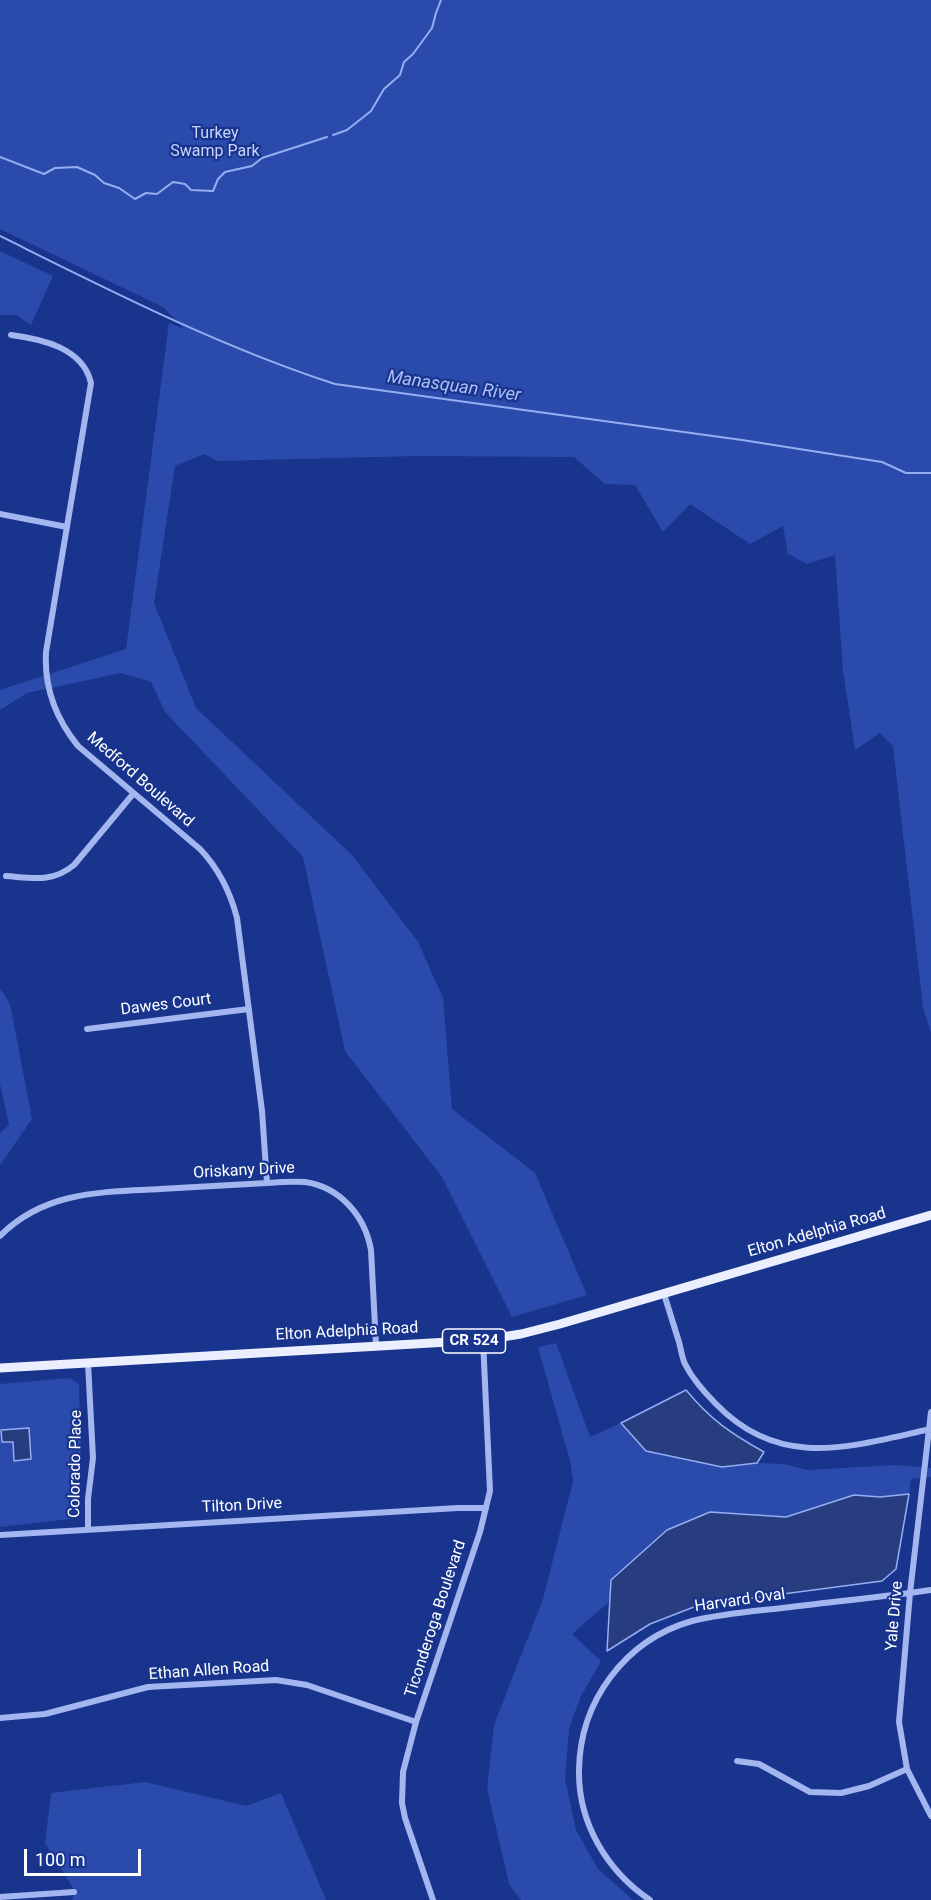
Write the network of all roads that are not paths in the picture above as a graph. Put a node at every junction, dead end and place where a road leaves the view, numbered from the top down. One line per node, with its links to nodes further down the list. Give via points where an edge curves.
1 (11, 335): 3 (street, Medford Boulevard, via 38,339 59,348 81,361 89,373 91,391)
2 (0, 514): 3 (street)
3 (67, 527): 4 (street, Medford Boulevard, via 46,652 47,680 58,716 70,737)
4 (133, 794): 5 (street, via 67,871 48,878); 6 (street, Medford Boulevard, via 200,849 224,881 237,918)
5 (6, 876)
6 (249, 1009): 7 (street, Dawes Court); 8 (street, Medford Boulevard)
7 (87, 1029)
8 (267, 1183): 10 (street, Oriskany Drive, via 77,1195 23,1217); 13 (street, Oriskany Drive, via 297,1181 325,1188 346,1202 361,1220 370,1250)
9 (931, 1215): 11 (main road, Elton Adelphia Road / CR 524)
10 (0, 1236)
11 (664, 1294): 12 (main road, Elton Adelphia Road / CR 524, via 521,1335); 17 (street, via 685,1365 728,1416 760,1436 810,1449 853,1446)
12 (483, 1341): 13 (main road, Elton Adelphia Road / CR 524); 18 (street, Ticonderoga Boulevard, via 490,1463)
13 (376, 1345): 14 (main road, Elton Adelphia Road / CR 524)
14 (88, 1363): 15 (main road, Elton Adelphia Road / CR 524); 19 (street, Colorado Place, via 93,1458)
15 (0, 1368)
16 (931, 1412): 17 (street, Yale Drive)
17 (930, 1429): 22 (street, Yale Drive)
18 (486, 1508): 19 (street, Tilton Drive); 24 (street, Ticonderoga Boulevard)
19 (88, 1529): 20 (street, Tilton Drive)
20 (0, 1535)
21 (931, 1590): 22 (street, Harvard Oval)
22 (910, 1593): 26 (street, Yale Drive, via 899,1722); 31 (street, Harvard Oval, via 690,1622 641,1645 616,1670 597,1696 585,1728 579,1761 581,1792 589,1825 603,1853 623,1879)
23 (0, 1718): 24 (street, Ethan Allen Road, via 45,1714 148,1687 276,1680 307,1685)
24 (416, 1722): 30 (street, Ticonderoga Boulevard, via 402,1772 402,1803)
25 (737, 1761): 26 (street, via 759,1764 810,1792 841,1793)
26 (907, 1769): 27 (street, Yale Drive)
27 (931, 1816)
28 (74, 1892): 29 (street)
29 (0, 1897)
30 (433, 1900)
31 (650, 1900)

